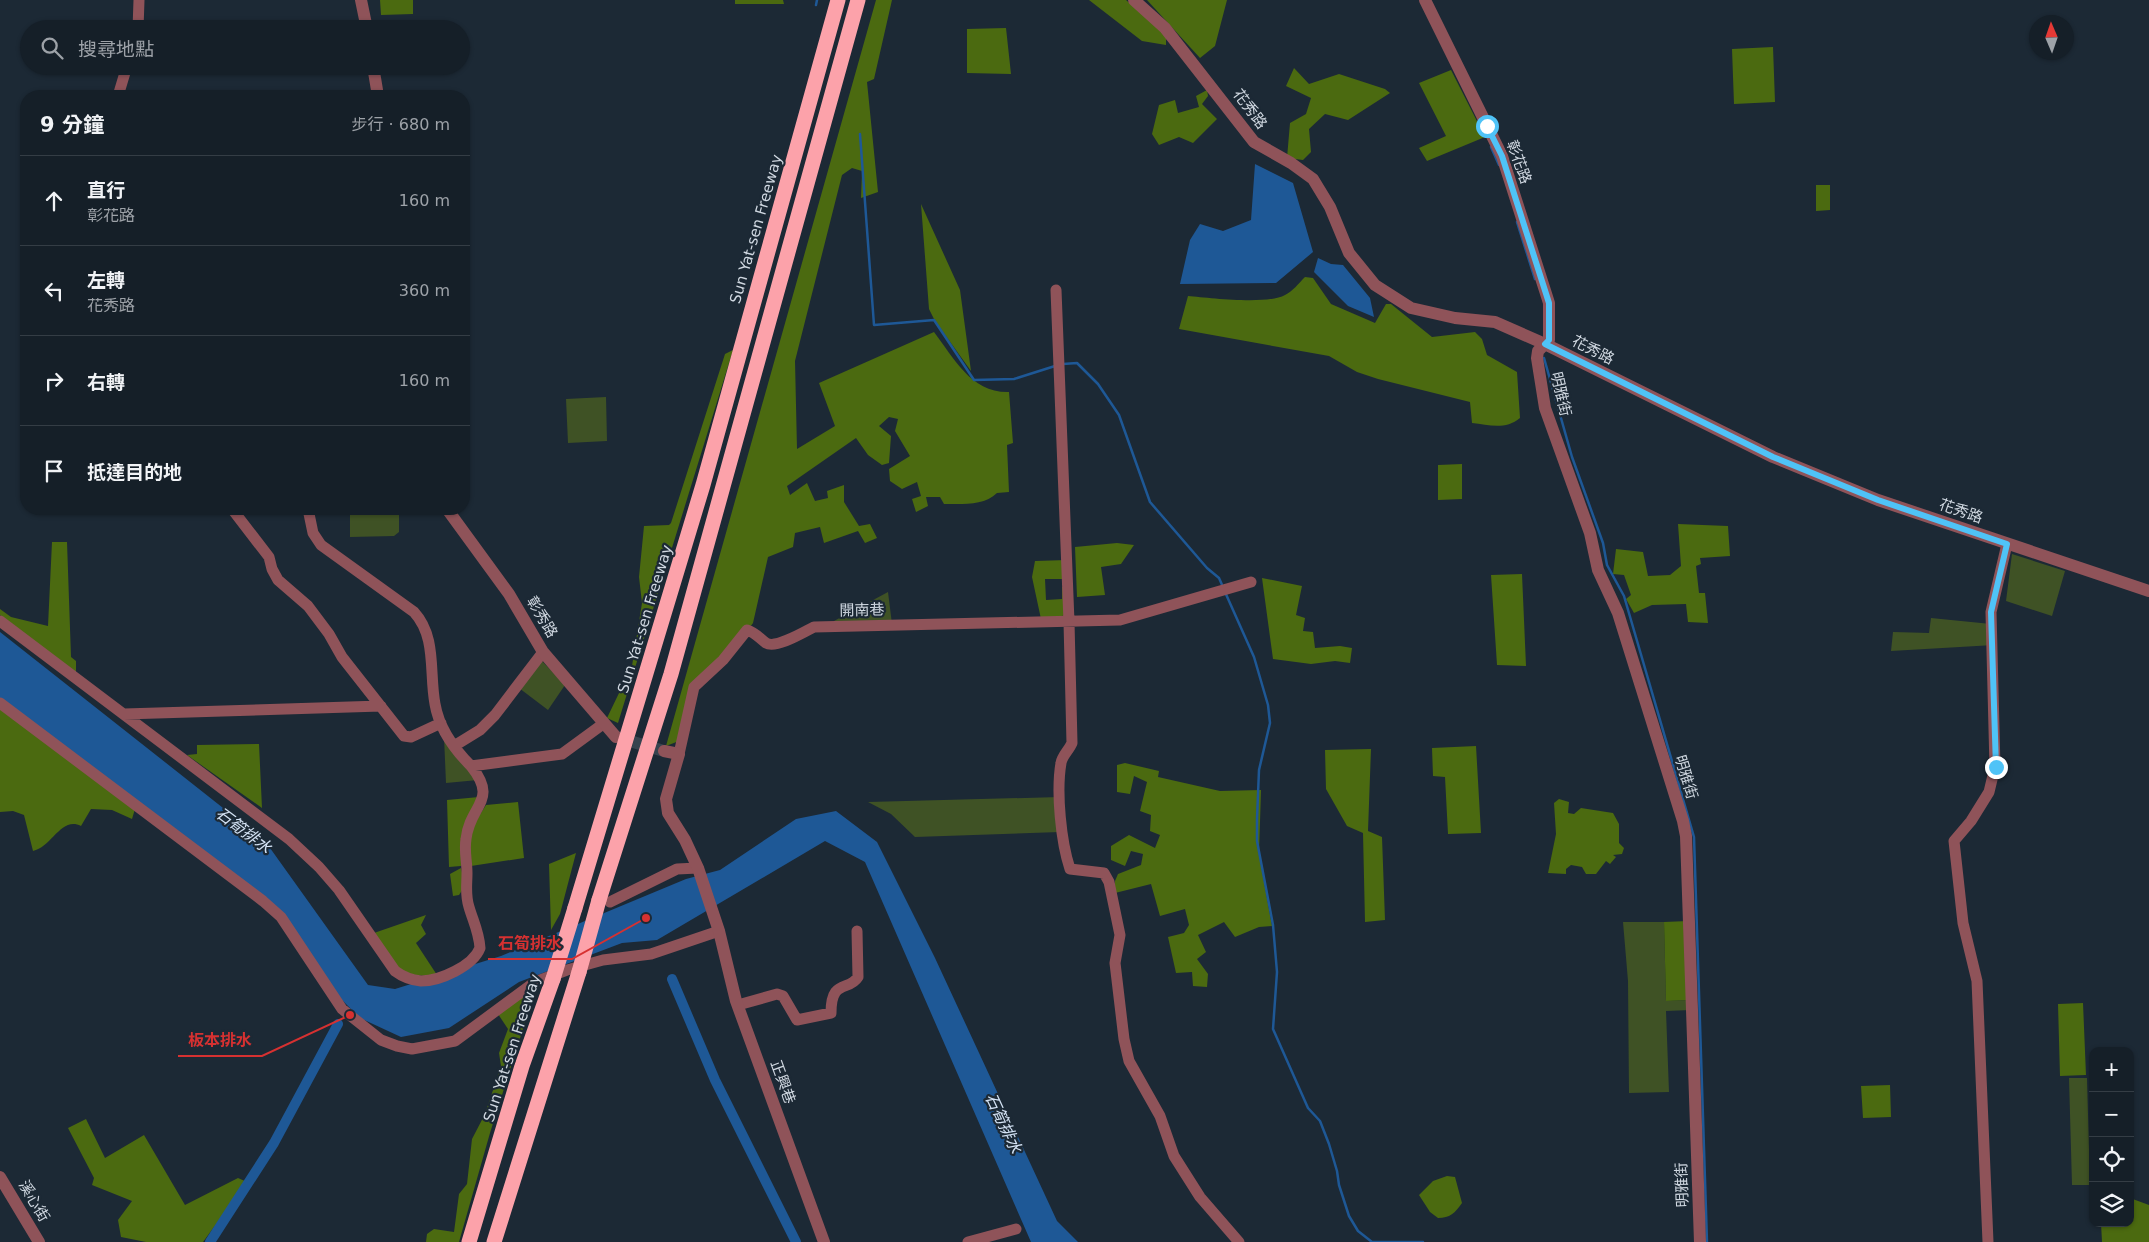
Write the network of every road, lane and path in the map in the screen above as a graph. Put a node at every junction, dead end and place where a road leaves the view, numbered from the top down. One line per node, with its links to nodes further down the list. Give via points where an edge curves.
1 (139, 0): 7 (street)
2 (361, 0): 8 (street)
3 (838, 0): 42 (highway, Sun Yat-sen Freeway, bridge, via 704,485)
4 (858, 0): 35 (highway)
5 (1134, 0): 14 (street, 花秀路, via 1165,28 1254,142 1313,178 1330,207 1349,253 1375,285 1411,308 1455,318 1495,322)
6 (1426, 0): 14 (street, 彰花路, via 1502,156 1549,303 1549,340)
7 (138, 20)
8 (365, 20)
9 (124, 75): 11 (street)
10 (374, 75): 12 (street)
11 (120, 90)
12 (377, 90)
13 (1056, 290): 22 (street)
14 (1545, 344): 18 (street, 花秀路, via 1773,457 1878,500); 47 (street, 明雅街, via 1536,358 1545,408 1590,533 1598,570 1618,613 1684,828)
15 (237, 515): 25 (street, via 269,557 278,580 308,606 342,657)
16 (309, 515): 27 (street, via 313,533 321,545 414,612 424,625 429,639 435,704)
17 (451, 515): 23 (street, 彰秀路, via 509,594)
18 (2007, 544): 20 (street, 花秀路); 48 (street, via 1991,612 1996,767 1989,792 1954,841 1963,923 1977,981)
19 (1251, 582): 22 (street, 開南巷, via 1120,620)
20 (2149, 591)
21 (0, 621): 26 (street)
22 (1069, 622): 32 (street, 開南巷, via 814,627 775,645 767,644 747,630 723,660 694,687); 46 (street, via 1072,743 1061,761 1064,853 1070,869 1104,874 1109,882 1120,935 1115,963 1129,1061 1160,1116 1174,1156 1200,1197)
23 (543, 652): 28 (street, 彰秀路); 30 (street, via 495,715 480,730)
24 (0, 703): 36 (street, via 263,900 281,917 342,1009 373,1036 397,1046 420,1049 455,1041 535,982 603,960 651,954)
25 (381, 706): 26 (street); 27 (street, via 408,738)
26 (124, 714): 33 (street, via 305,852 339,890 395,971 414,980 431,980 459,968 472,960 480,948 478,928 467,900 465,855 468,825 481,802 484,789 482,780)
27 (441, 723): 30 (street)
28 (603, 724): 29 (street, 彰秀路); 33 (street, via 562,754)
29 (616, 737)
30 (454, 746): 33 (street)
31 (664, 752): 32 (street)
32 (678, 754): 34 (street, 開南巷, via 667,795 667,808)
33 (471, 766)
34 (698, 868): 35 (street, via 677,869); 36 (street, 開南巷)
35 (605, 901): 43 (highway, bridge, via 579,972)
36 (720, 931): 38 (street, 正興巷)
37 (857, 931): 38 (street, via 858,977 835,993 831,1013 797,1020 783,996 777,994)
38 (738, 1005): 44 (street, 正興巷)
39 (0, 1177): 41 (street, 溪心街)
40 (1016, 1229): 45 (street)
41 (39, 1242)
42 (469, 1242)
43 (494, 1242)
44 (824, 1242)
45 (968, 1242)
46 (1239, 1242)
47 (1700, 1242)
48 (1988, 1242)

